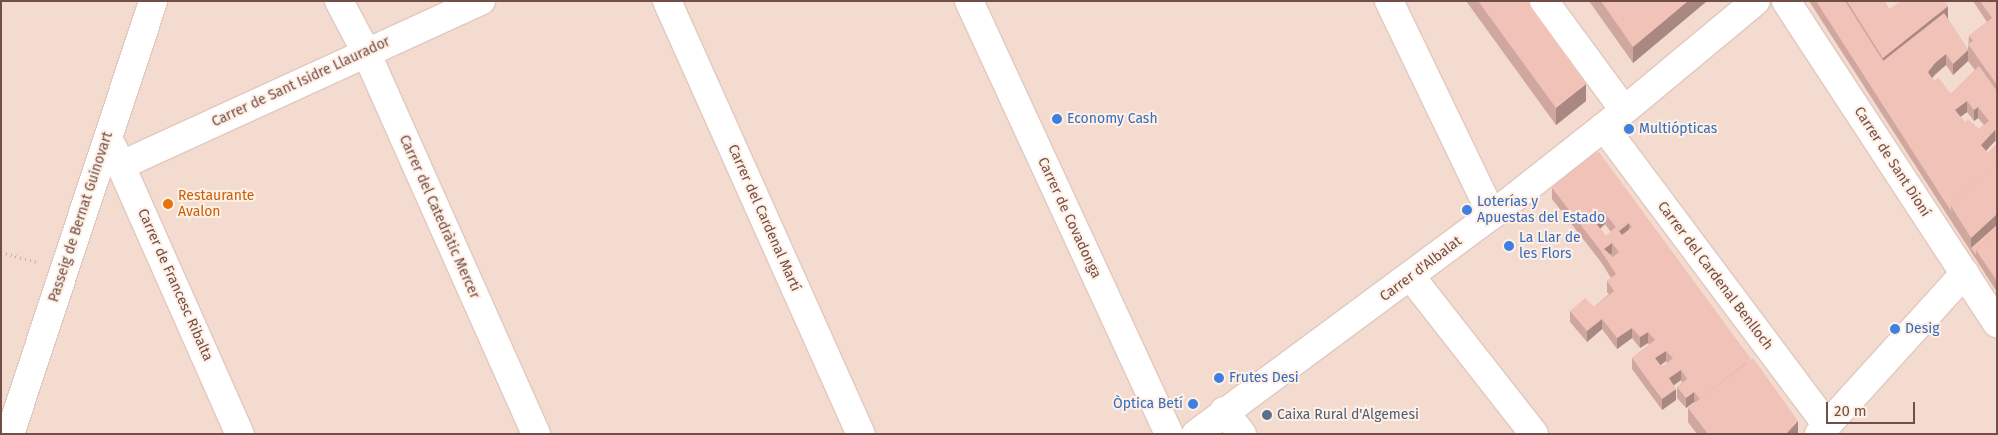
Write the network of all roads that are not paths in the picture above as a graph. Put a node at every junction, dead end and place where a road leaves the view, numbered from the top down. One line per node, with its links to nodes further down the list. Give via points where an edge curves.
1 (153, 1): 12 (street, Passeig de Bernat Guinovart)
2 (339, 1): 10 (street, Carrer del Catedràtic Mercer)
3 (481, 1): 10 (street, Carrer de Sant Isidre Llaurador)
4 (667, 1): 23 (street, Carrer del Cardenal Martí)
5 (969, 1): 24 (street, Carrer de Covadonga)
6 (1389, 1): 14 (street)
7 (1544, 1): 11 (street, Carrer del Cardenal Benlloch)
8 (1756, 1): 11 (street, Carrer d'Albalat)
9 (1786, 1): 15 (street, Carrer de Sant Dioní)
10 (366, 52): 13 (street, Carrer de Sant Isidre Llaurador); 22 (street, Carrer del Catedràtic Mercer)
11 (1614, 119): 14 (street, Carrer d'Albalat); 19 (street, Carrer del Cardenal Benlloch)
12 (108, 138): 13 (street, Carrer de Francesc Ribalta); 20 (street, Passeig de Bernat Guinovart)
13 (122, 164): 21 (street, Carrer de Francesc Ribalta)
14 (1492, 215): 16 (street, Carrer d'Albalat)
15 (1965, 273): 17 (street, Carrer de Sant Dioní); 19 (street)
16 (1411, 276): 18 (street, Carrer d'Albalat); 27 (street)
17 (1997, 323)
18 (1224, 411): 25 (street, Carrer d'Albalat); 26 (street)
19 (1823, 429)
20 (10, 434)
21 (240, 434)
22 (536, 434)
23 (861, 434)
24 (1169, 434)
25 (1196, 434)
26 (1242, 434)
27 (1534, 434)

